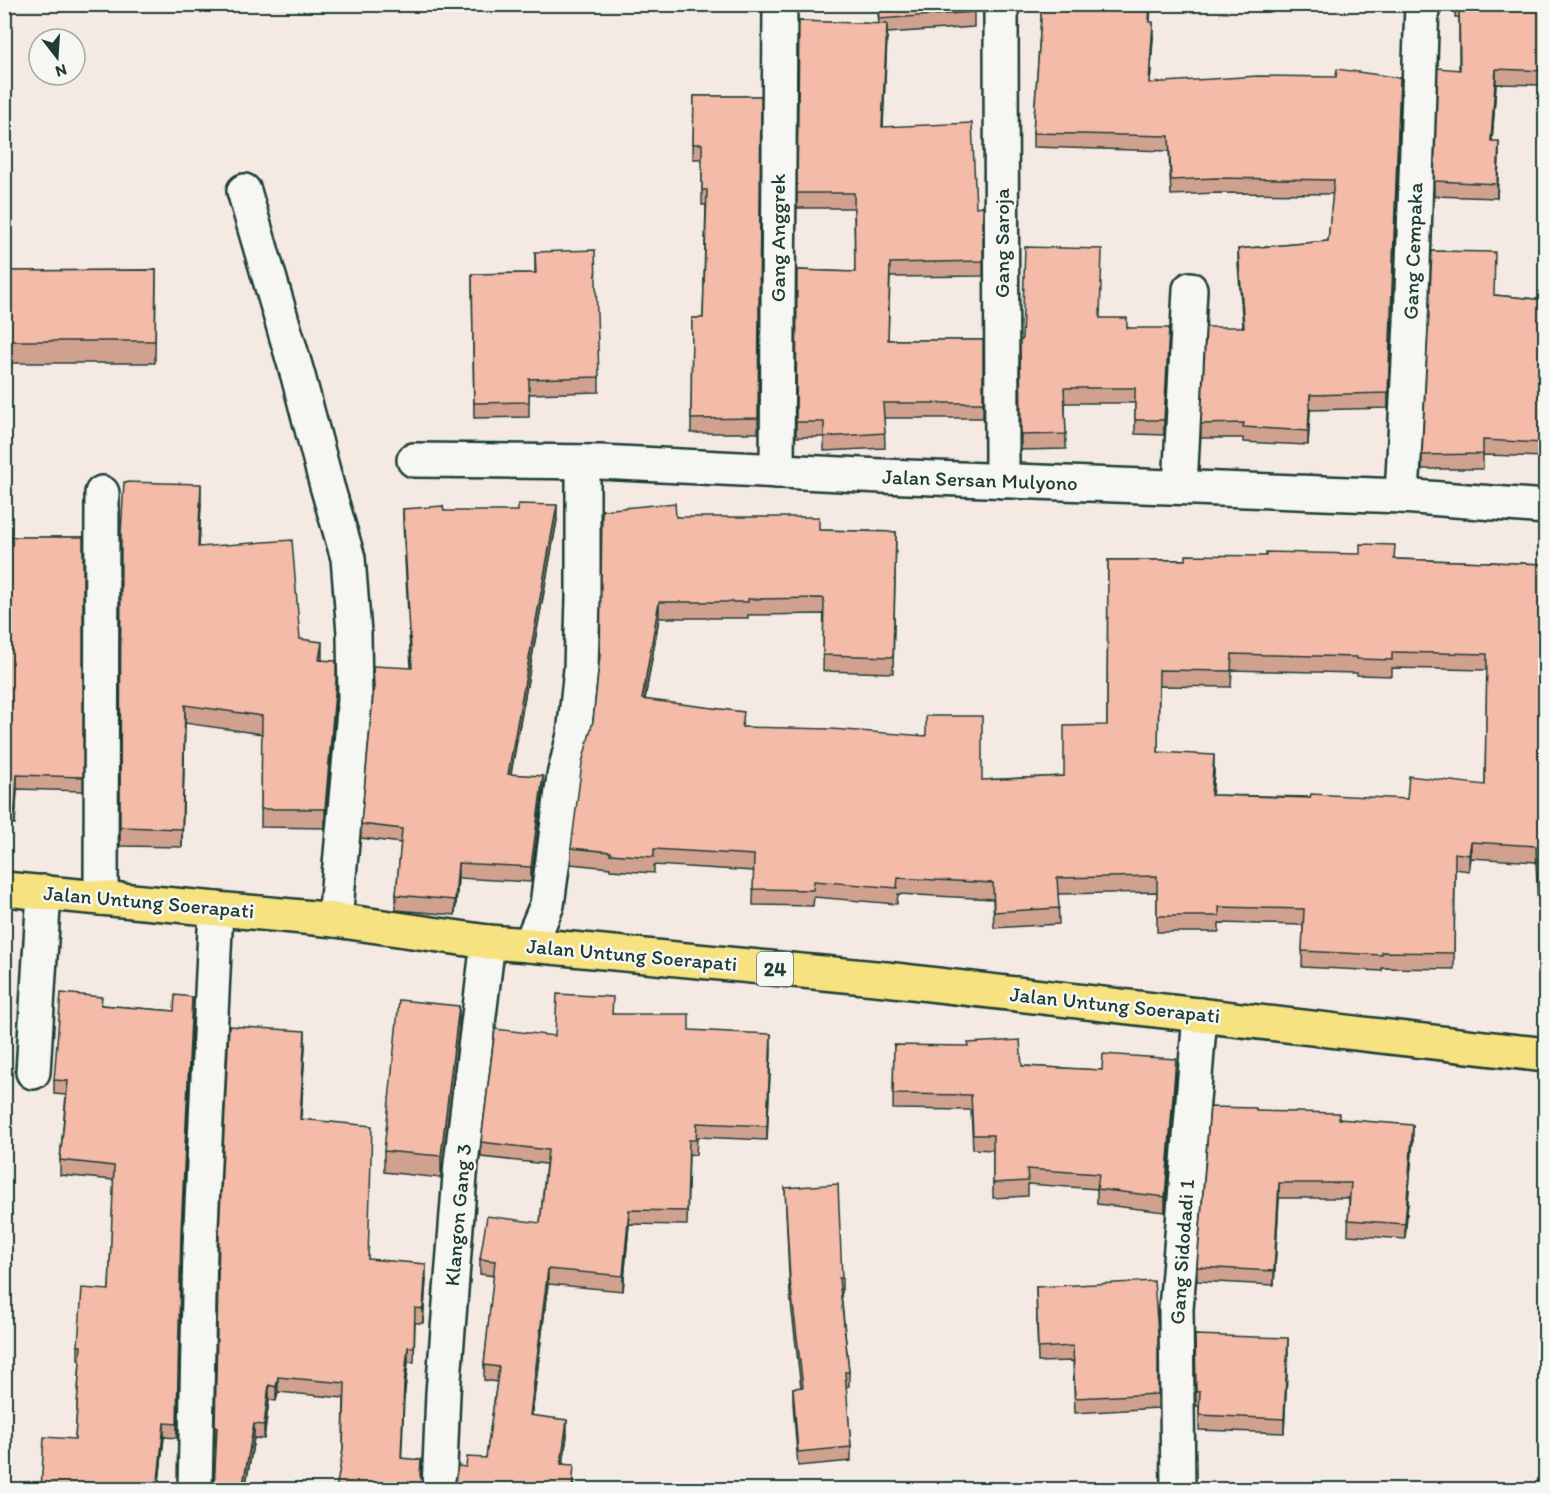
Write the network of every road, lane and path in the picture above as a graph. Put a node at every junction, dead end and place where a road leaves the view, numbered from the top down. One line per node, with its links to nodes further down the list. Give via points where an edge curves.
1 (780, 4): 8 (street, Gang Anggrek)
2 (1001, 4): 9 (street, Gang Saroja)
3 (1422, 4): 12 (street, Gang Cempaka)
4 (244, 191): 18 (street, via 348,558 355,700)
5 (1190, 289): 10 (street)
6 (414, 460): 7 (street, Jalan Sersan Mulyono)
7 (583, 462): 8 (street, Jalan Sersan Mulyono); 20 (street, via 581,669 574,735 564,777 547,905)
8 (777, 471): 9 (street, Jalan Sersan Mulyono)
9 (1002, 481): 10 (street, Jalan Sersan Mulyono)
10 (1180, 487): 12 (street, Jalan Sersan Mulyono)
11 (102, 493): 16 (street)
12 (1402, 496): 13 (street, Jalan Sersan Mulyono)
13 (1545, 507)
14 (4, 889): 15 (highway, Jalan Untung Soerapati / 24)
15 (44, 892): 16 (highway, Jalan Untung Soerapati / 24); 23 (street)
16 (101, 898): 17 (highway, Jalan Untung Soerapati / 24)
17 (216, 909): 18 (highway, Jalan Untung Soerapati / 24); 24 (street, via 200,1247)
18 (335, 920): 19 (highway, Jalan Untung Soerapati / 24)
19 (488, 942): 20 (highway, Jalan Untung Soerapati / 24); 25 (street, Klangon Gang 3, via 461,1163)
20 (530, 945): 21 (highway, Jalan Untung Soerapati / 24)
21 (1200, 1015): 22 (highway, Jalan Untung Soerapati / 24); 26 (street, Gang Sidodadi 1, via 1176,1309)
22 (1545, 1055)
23 (33, 1072)
24 (195, 1490)
25 (439, 1490)
26 (1178, 1490)

